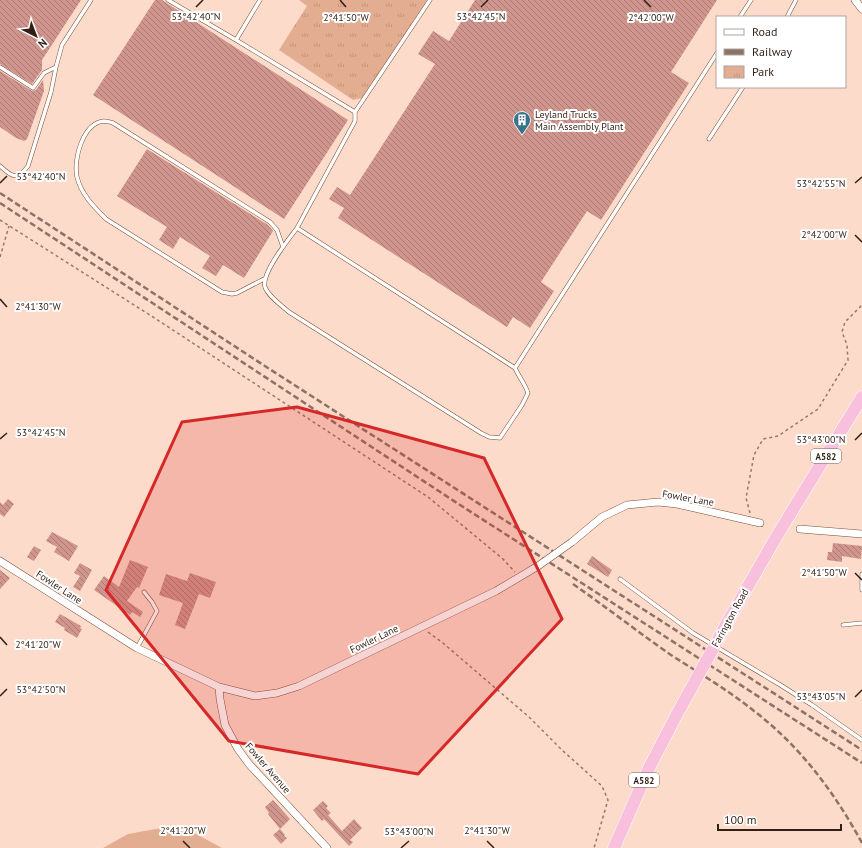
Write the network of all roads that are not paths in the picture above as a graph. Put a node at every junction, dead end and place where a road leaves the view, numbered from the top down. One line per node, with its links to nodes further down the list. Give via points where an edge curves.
1 (92, 0): 14 (lane, via 62,45)
2 (168, 0): 11 (lane)
3 (260, 0): 11 (lane)
4 (430, 0): 16 (lane)
5 (751, 0): 9 (lane)
6 (796, 0): 10 (lane)
7 (855, 0): 8 (street)
8 (862, 9)
9 (741, 16)
10 (788, 16)
11 (236, 40): 16 (lane)
12 (716, 55): 22 (lane)
13 (0, 67): 14 (lane, via 34,88 44,73)
14 (56, 67): 18 (lane, via 28,166 17,176 12,176)
15 (742, 88): 17 (lane)
16 (355, 112): 19 (lane, via 355,121)
17 (709, 139)
18 (0, 166)
19 (297, 228): 20 (lane); 22 (lane)
20 (283, 247): 21 (lane); 21 (lane, via 277,230 270,222 113,123 105,121 96,124 81,141 77,153 77,177 90,203 106,219 222,292 237,293)
21 (264, 279): 22 (lane, via 265,287 270,294 289,312 489,437 500,438 528,393)
22 (515, 368)
23 (862, 397): 38 (highway, Farington Road / A582, bridge, via 731,616 649,768)
24 (760, 523): 35 (street, Fowler Lane, bridge, via 677,504 658,502 628,505 602,517 572,542 520,578 299,686 255,696)
25 (800, 529): 26 (street)
26 (862, 534)
27 (0, 561): 34 (street, Fowler Lane)
28 (862, 574): 30 (lane)
29 (620, 579): 36 (lane, via 693,633 782,686)
30 (862, 590)
31 (144, 592): 34 (lane, via 157,611)
32 (862, 623): 33 (lane)
33 (843, 626)
34 (137, 648): 35 (street, Fowler Lane)
35 (219, 687): 37 (street, Fowler Avenue, via 225,725 244,757)
36 (862, 740)
37 (327, 848)
38 (614, 848)

